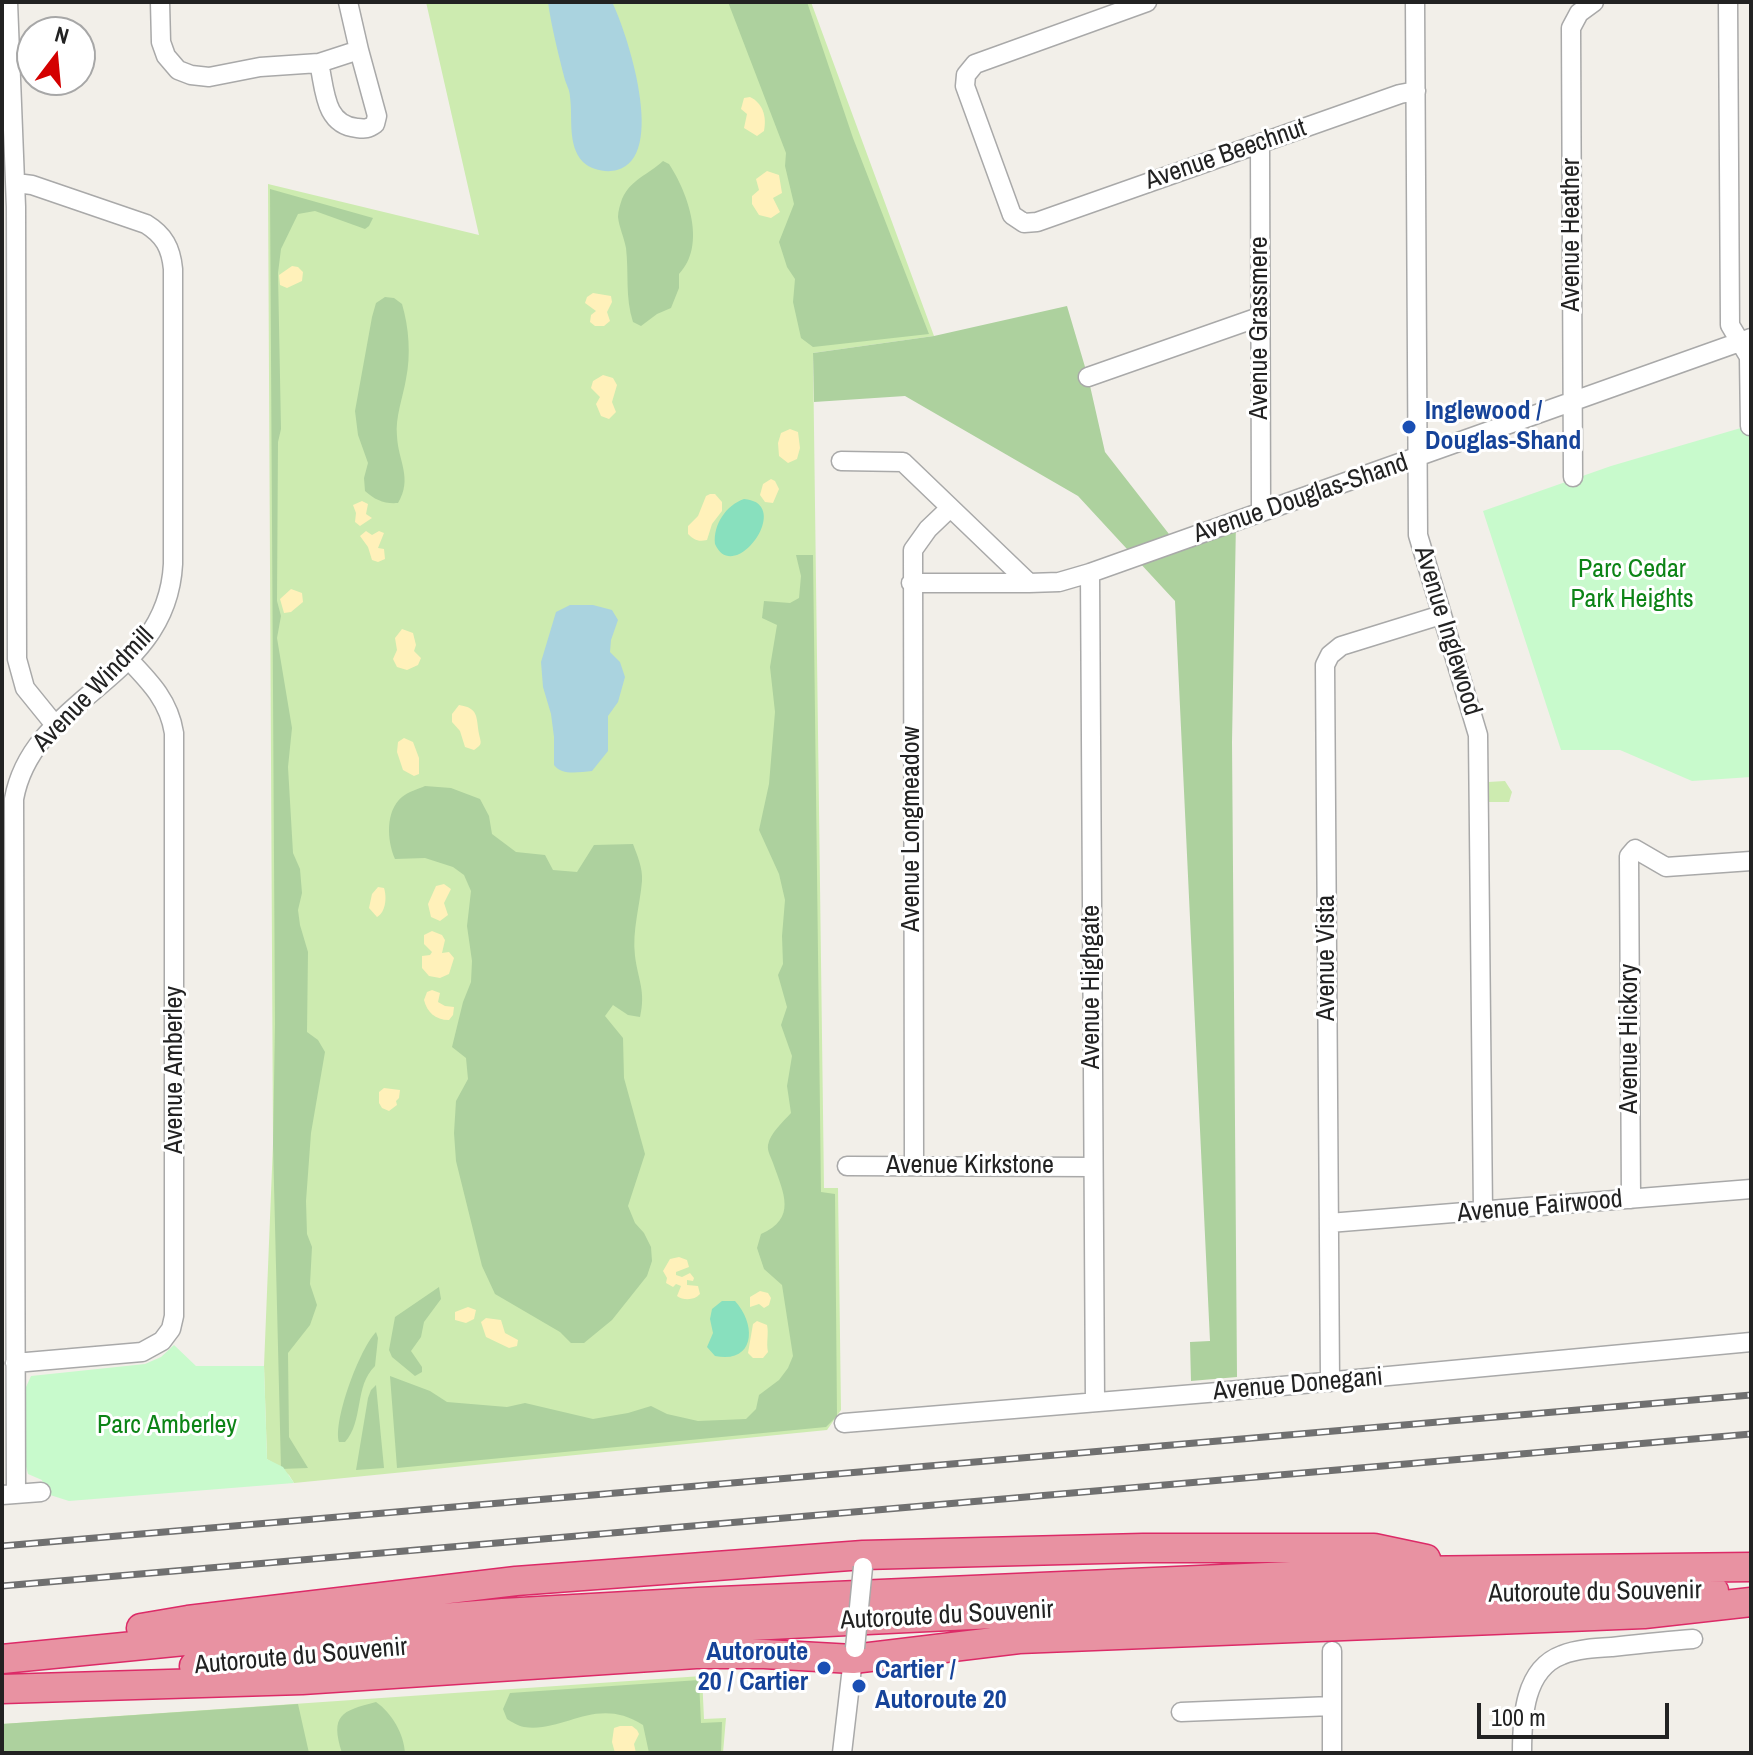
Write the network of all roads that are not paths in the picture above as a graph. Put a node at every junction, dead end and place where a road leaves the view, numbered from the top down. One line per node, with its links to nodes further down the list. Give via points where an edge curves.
1 (8, 2): 12 (street)
2 (160, 2): 9 (street, via 166,56 191,75)
3 (348, 2): 8 (street)
4 (1147, 2): 11 (street, Avenue Beechnut, via 975,64 966,75 965,86 1012,215 1024,223 1037,222)
5 (1415, 2): 10 (street, Avenue Inglewood)
6 (1594, 2): 16 (street, Avenue Heather, via 1571,28)
7 (1728, 2): 14 (street, via 1730,325)
8 (359, 50): 9 (street); 9 (street, via 377,116 368,129 336,121)
9 (319, 63)
10 (1416, 91): 11 (street, Avenue Beechnut); 18 (street, Avenue Inglewood)
11 (1260, 144): 13 (street, Avenue Grassmere)
12 (16, 183): 27 (street, Avenue Windmill, via 146,224 170,252 172,577 159,620); 28 (street, via 17,659 25,688)
13 (1259, 317): 15 (street); 22 (street, Avenue Grassmere)
14 (1745, 340): 16 (street, Avenue Douglas-Shand); 17 (street)
15 (1088, 377)
16 (1573, 400): 18 (street, Avenue Douglas-Shand); 20 (street, Avenue Heather)
17 (1750, 426)
18 (1418, 458): 22 (street, Avenue Douglas-Shand); 26 (street, Avenue Inglewood, via 1418,535)
19 (841, 461): 21 (street, via 903,462)
20 (1573, 477)
21 (950, 508): 24 (street, Avenue Longmeadow, via 913,550); 25 (street)
22 (1261, 512): 23 (street, Avenue Douglas-Shand)
23 (1090, 573): 25 (street, Avenue Douglas-Shand); 32 (street, Avenue Highgate)
24 (911, 583): 25 (street, Avenue Douglas-Shand); 30 (street, Avenue Longmeadow)
25 (1029, 583)
26 (1441, 615): 35 (street, Avenue Inglewood, via 1478,738); 36 (street, Avenue Vista, via 1341,646 1325,665)
27 (128, 659): 28 (street, Avenue Windmill); 38 (street, Avenue Amberley, via 161,695 174,733 174,1316 167,1336 142,1352)
28 (55, 725): 38 (street, Avenue Windmill, via 23,768 13,809)
29 (1751, 861): 34 (street, Avenue Hickory, via 1666,867 1635,849 1629,856)
30 (914, 1165): 31 (street, Avenue Kirkstone); 32 (street, Avenue Kirkstone)
31 (847, 1166)
32 (1093, 1167): 40 (street, Avenue Highgate)
33 (1751, 1189): 34 (street, Avenue Fairwood)
34 (1631, 1199): 35 (street, Avenue Fairwood)
35 (1483, 1212): 36 (street, Avenue Fairwood)
36 (1329, 1223): 39 (street, Avenue Vista)
37 (1751, 1342): 39 (street, Avenue Donegani)
38 (15, 1363): 43 (street, Avenue Windmill)
39 (1330, 1382): 40 (street, Avenue Donegani)
40 (1095, 1402): 41 (street, Avenue Donegani)
41 (844, 1423)
42 (41, 1492): 43 (street)
43 (9, 1495)
44 (863, 1561): 46 (highway, via 1156,1548 1374,1548); 51 (street, bridge); 52 (highway, via 454,1587 188,1620)
45 (1751, 1567): 46 (highway, Autoroute du Souvenir)
46 (1475, 1569): 52 (highway, Autoroute du Souvenir, via 619,1606)
47 (1751, 1591): 53 (highway, Autoroute du Souvenir, via 1396,1597 696,1628 426,1645)
48 (1751, 1602): 51 (highway, via 1668,1612 1019,1639)
49 (1693, 1639): 58 (street, via 1573,1651 1545,1665 1524,1711)
50 (1332, 1651): 54 (street)
51 (854, 1654): 53 (highway, via 696,1654 302,1680); 56 (street)
52 (2, 1656)
53 (2, 1687)
54 (1332, 1706): 55 (street); 57 (street)
55 (1181, 1712)
56 (842, 1753)
57 (1332, 1753)
58 (1522, 1753)

